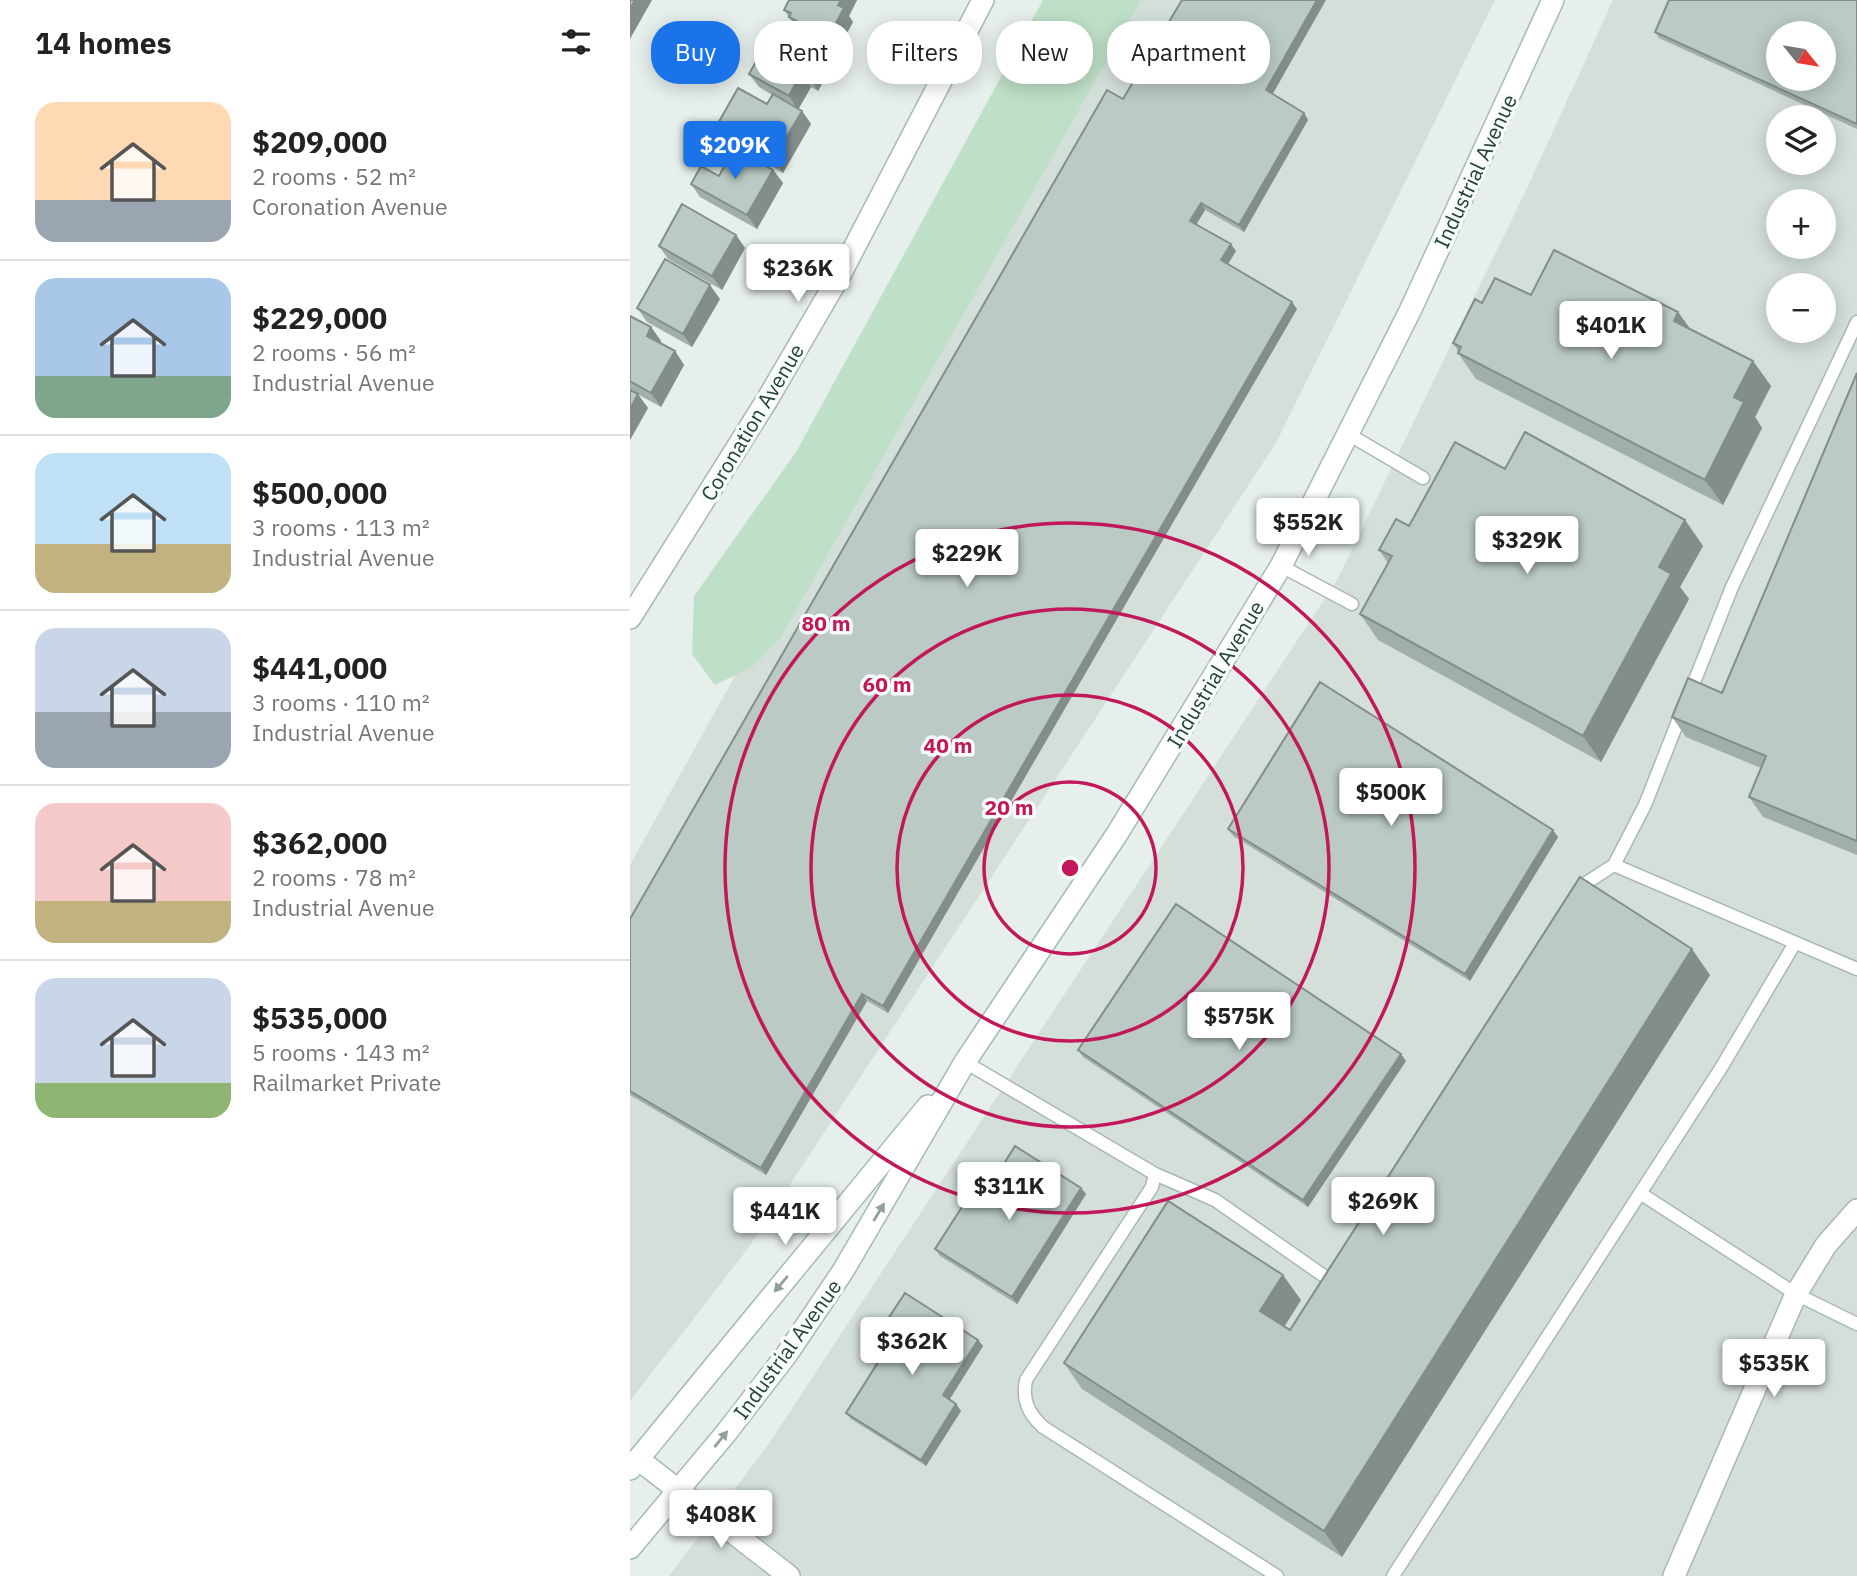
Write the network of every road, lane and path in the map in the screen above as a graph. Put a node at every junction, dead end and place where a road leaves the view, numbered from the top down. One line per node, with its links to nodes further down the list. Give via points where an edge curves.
1 (983, 0): 8 (main road, Coronation Avenue, via 841,273)
2 (1553, 0): 4 (main road, Industrial Avenue, via 1410,311)
3 (1857, 322): 9 (lane, via 1731,587 1645,805)
4 (1348, 434): 5 (lane); 6 (main road, Industrial Avenue)
5 (1423, 478)
6 (1281, 565): 7 (lane); 13 (main road, Industrial Avenue, via 1117,834)
7 (1352, 604)
8 (630, 618)
9 (1614, 865): 10 (lane, via 1586,884); 11 (lane)
10 (1572, 907)
11 (1796, 943): 12 (lane); 15 (lane)
12 (1857, 969)
13 (965, 1062): 14 (lane); 20 (main road, Industrial Avenue, one-way to 20); 21 (main road, Industrial Avenue, one-way to 13, via 787,1354 843,1271)
14 (1155, 1174): 17 (lane, via 1215,1200 1334,1283); 23 (lane, via 1152,1187 1026,1380 1027,1405 1043,1427)
15 (1640, 1193): 18 (lane); 25 (lane)
16 (1857, 1210): 18 (main road, via 1826,1245)
17 (1341, 1271)
18 (1796, 1294): 19 (lane); 26 (main road)
19 (1857, 1324)
20 (634, 1464): 21 (main road)
21 (678, 1491): 22 (main road, Industrial Avenue); 24 (main road)
22 (630, 1548)
23 (1270, 1574)
24 (789, 1576)
25 (1393, 1576)
26 (1674, 1576)

